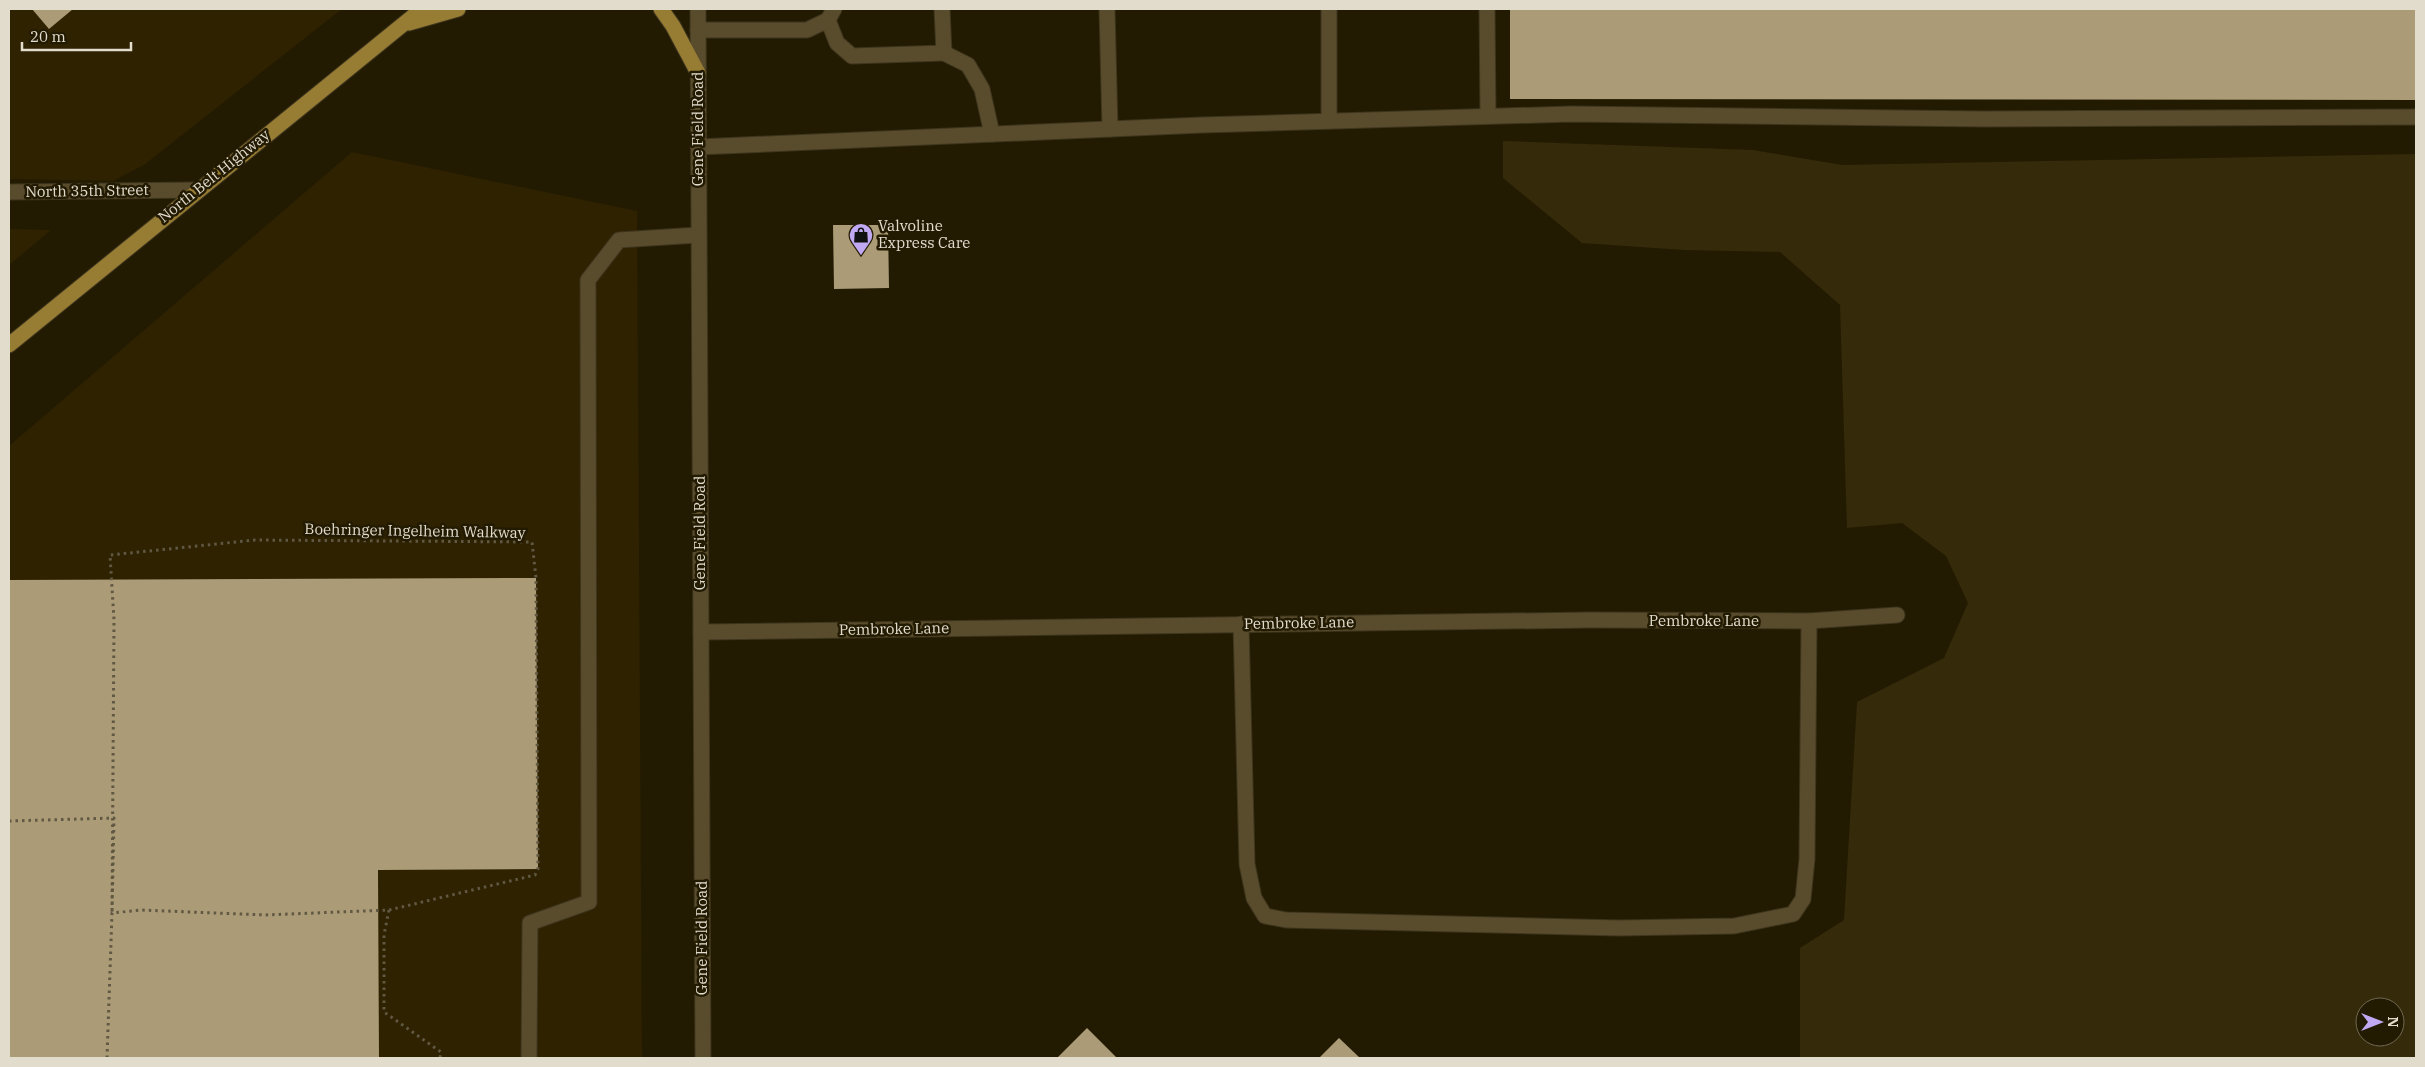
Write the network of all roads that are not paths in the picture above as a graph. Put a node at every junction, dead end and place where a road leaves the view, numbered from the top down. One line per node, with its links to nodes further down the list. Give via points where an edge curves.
1 (422, 9): 10 (main road, North Belt Highway)
2 (458, 9): 10 (main road)
3 (661, 9): 13 (main road)
4 (698, 9): 11 (street, Gene Field Road)
5 (942, 9): 12 (street)
6 (1107, 9): 17 (street)
7 (1329, 9): 16 (street)
8 (1487, 9): 14 (street)
9 (831, 14): 11 (street, via 807,30); 12 (street, via 836,42 852,56)
10 (398, 27): 20 (main road, North Belt Highway)
11 (698, 30): 13 (street, Gene Field Road)
12 (944, 53): 18 (street, via 968,65 982,89)
13 (698, 73): 19 (street, Gene Field Road)
14 (1488, 116): 15 (street); 16 (street)
15 (2416, 117)
16 (1329, 121): 17 (street)
17 (1110, 129): 18 (street)
18 (992, 134): 19 (street)
19 (698, 147): 22 (street, Gene Field Road)
20 (196, 190): 21 (street, North 35th Street); 23 (main road, North Belt Highway)
21 (9, 192)
22 (698, 235): 27 (street, Gene Field Road); 28 (street, via 619,240 588,280 589,902 530,923)
23 (9, 345)
24 (1897, 615): 25 (street, Pembroke Lane)
25 (1809, 621): 26 (street, Pembroke Lane); 26 (street, via 1807,858 1803,899 1793,914 1734,926 1619,928 1286,920 1265,916 1254,898 1247,864)
26 (1240, 624): 27 (street, Pembroke Lane)
27 (701, 632): 29 (street, Gene Field Road)
28 (529, 1058)
29 (703, 1058)

